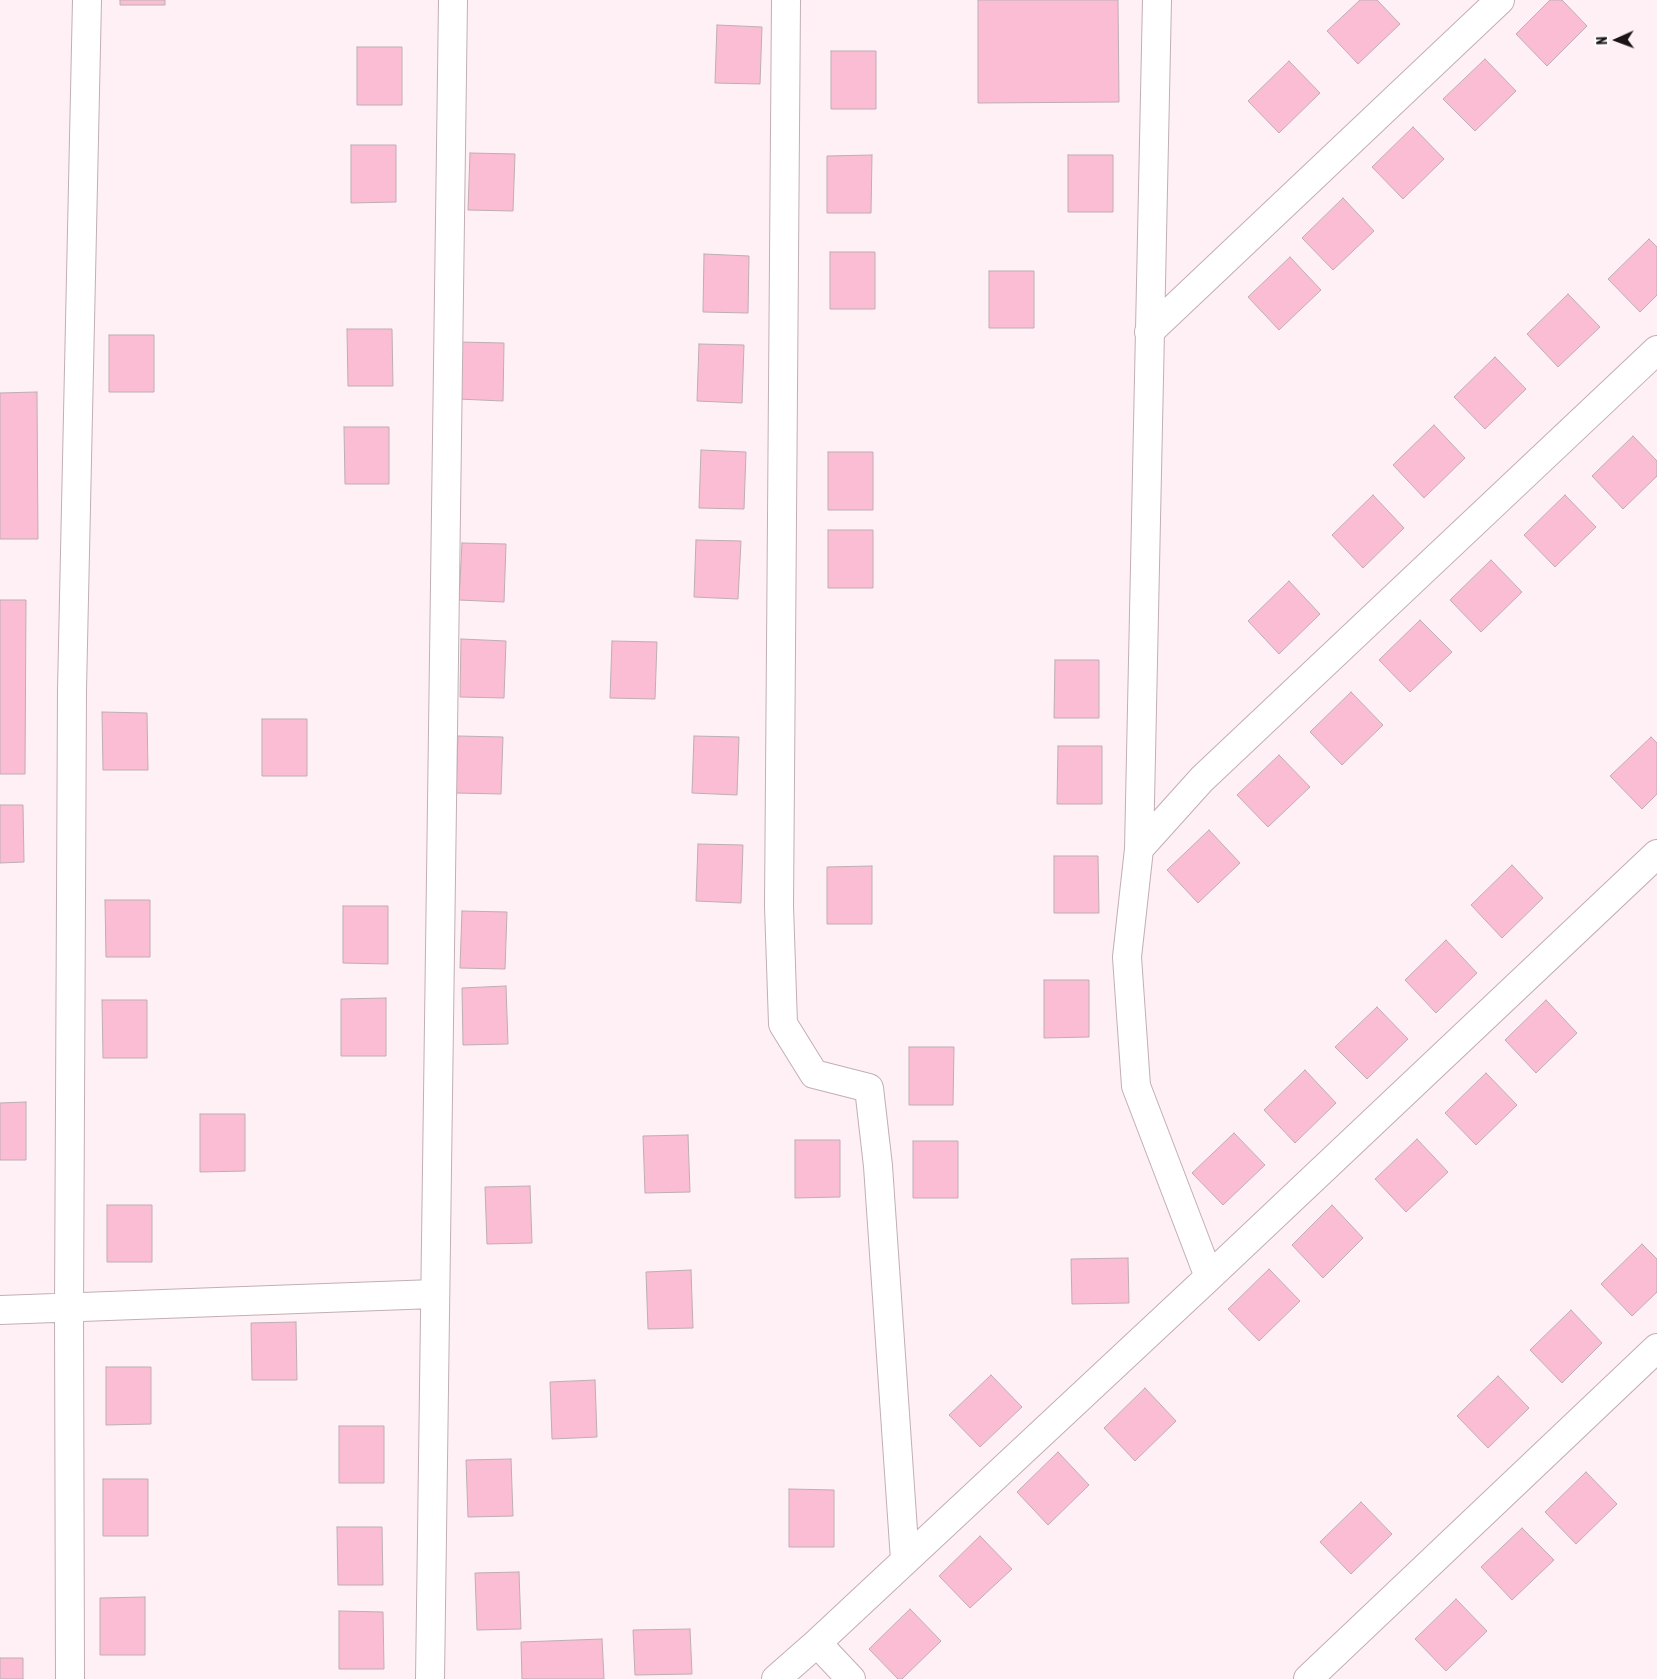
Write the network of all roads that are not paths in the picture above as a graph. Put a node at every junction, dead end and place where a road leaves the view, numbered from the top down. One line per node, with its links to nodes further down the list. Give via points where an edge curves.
1 (87, 0): 12 (street, via 72,690)
2 (452, 0): 11 (street)
3 (786, 0): 15 (street, via 779,896 783,1024 814,1074 869,1088 878,1166)
4 (1157, 0): 6 (street)
5 (1500, 0): 6 (street)
6 (1150, 332): 8 (street)
7 (1657, 350): 8 (street, via 1202,779)
8 (1139, 849): 10 (street, via 1127,957 1136,1086)
9 (1657, 854): 10 (street)
10 (1209, 1277): 15 (street)
11 (434, 1294): 12 (street); 18 (street)
12 (69, 1308): 13 (street); 17 (street)
13 (0, 1310)
14 (1657, 1348): 21 (street)
15 (905, 1560): 16 (street)
16 (817, 1643): 19 (street); 20 (street)
17 (70, 1679)
18 (430, 1679)
19 (776, 1679)
20 (851, 1679)
21 (1308, 1679)

